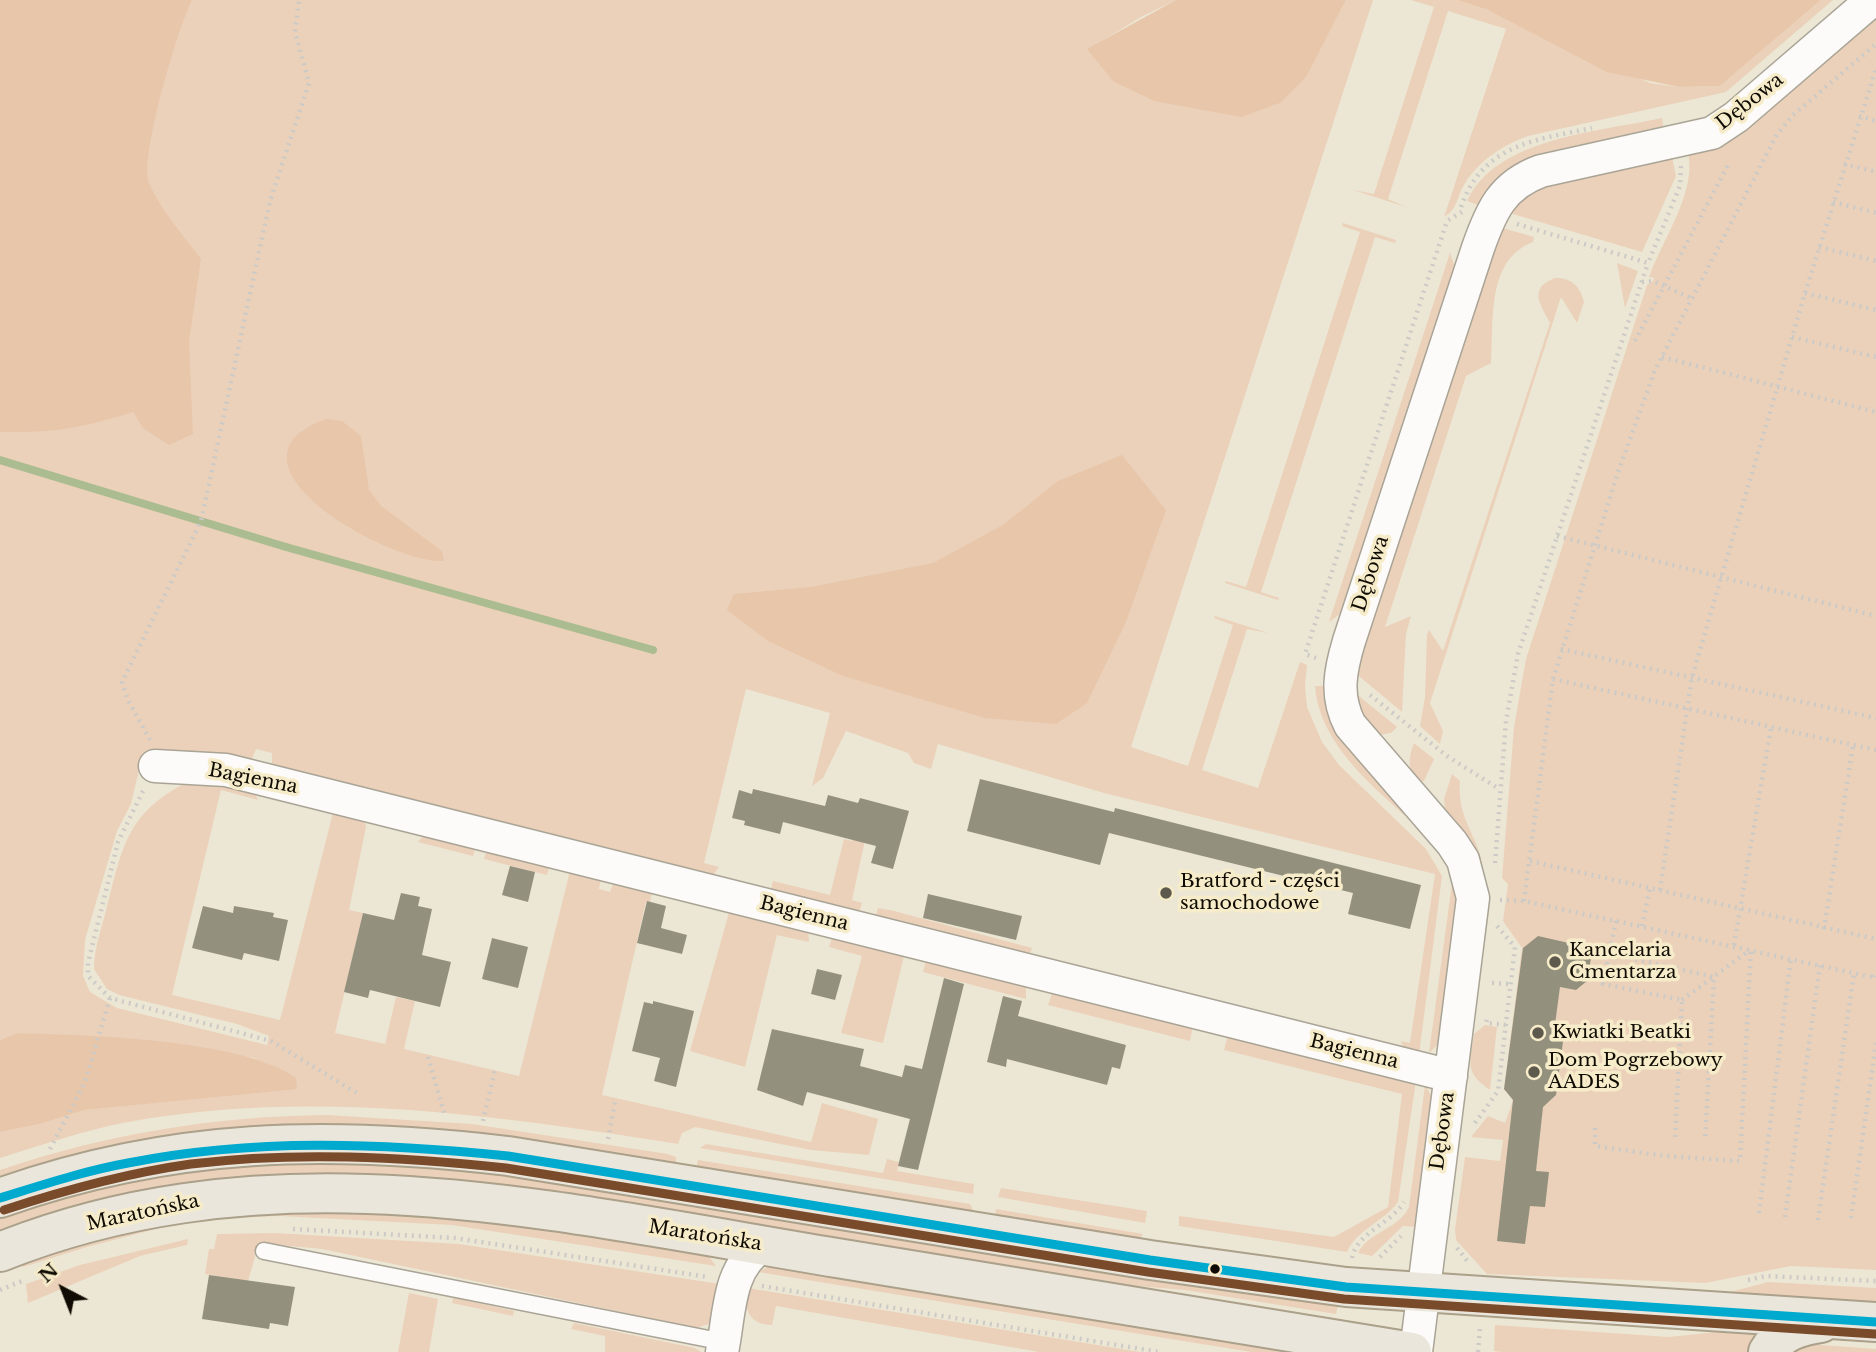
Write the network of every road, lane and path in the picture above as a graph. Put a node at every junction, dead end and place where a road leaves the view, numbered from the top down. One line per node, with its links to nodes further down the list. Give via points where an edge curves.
1 (299, 0): 40 (path, via 295,32 309,83 270,201 201,521 122,682 148,735)
2 (1872, 0): 7 (street, Dębowa, via 1731,121)
3 (1875, 48): 20 (path, via 1792,116 1776,136)
4 (1876, 69): 5 (path)
5 (1859, 116): 6 (path); 8 (path)
6 (1876, 121)
7 (1676, 143): 16 (path, via 1681,186); 45 (street, Dębowa, via 1541,171 1516,182 1494,205 1345,656 1339,691 1350,725 1452,843 1463,860)
8 (1844, 164): 10 (path); 11 (path)
9 (1728, 165): 18 (path)
10 (1876, 172)
11 (1833, 202): 12 (path); 14 (path)
12 (1876, 213)
13 (1512, 223): 16 (path)
14 (1819, 247): 15 (path); 19 (path)
15 (1876, 261)
16 (1648, 263): 17 (path)
17 (1642, 282): 18 (path); 28 (path)
18 (1665, 285): 20 (path); 23 (path)
19 (1805, 293): 21 (path); 22 (path)
20 (1693, 299): 24 (path)
21 (1876, 310)
22 (1792, 337): 25 (path); 26 (path)
23 (1635, 341)
24 (1662, 357): 26 (path); 29 (path)
25 (1876, 357)
26 (1777, 386): 27 (path); 30 (path)
27 (1876, 412)
28 (1557, 536): 29 (path); 41 (path, via 1518,654)
29 (1594, 546): 30 (path); 32 (path)
30 (1722, 577): 31 (path); 33 (path)
31 (1876, 616)
32 (1561, 649): 33 (path); 34 (path)
33 (1692, 677): 35 (path); 36 (path)
34 (1553, 678): 35 (path); 42 (path)
35 (1685, 709): 37 (path); 44 (path)
36 (1876, 718)
37 (1771, 727): 38 (path); 47 (path)
38 (1853, 745): 39 (path); 50 (path)
39 (1876, 750)
40 (155, 766): 63 (path, via 118,842 88,963 88,976); 68 (street, Bagienna, via 226,770)
41 (1499, 789)
42 (1530, 860): 43 (path); 46 (path)
43 (1650, 888): 44 (path); 49 (path)
44 (1660, 891): 47 (path)
45 (1473, 898): 46 (path); 68 (street, Dębowa)
46 (1524, 901): 48 (path)
47 (1742, 910): 50 (path); 52 (path)
48 (1616, 921): 49 (path); 54 (path)
49 (1642, 926): 52 (path)
50 (1825, 929): 51 (path)
51 (1876, 939)
52 (1734, 945): 53 (path)
53 (1751, 949): 55 (path); 59 (path); 73 (path, via 1740,1161 1595,1146)
54 (1608, 953): 59 (path); 64 (path, via 1602,984)
55 (1791, 958): 56 (path); 79 (path)
56 (1820, 965): 58 (path); 80 (path)
57 (1876, 971): 60 (path)
58 (1854, 973): 60 (path); 82 (path)
59 (1714, 977): 64 (path); 76 (path)
60 (1875, 977)
61 (1492, 983): 62 (path)
62 (1510, 984)
63 (110, 999): 69 (path, via 271,1041); 77 (path, via 85,1082)
64 (1682, 1000): 75 (path)
65 (1876, 1043): 81 (path)
66 (428, 1057): 71 (path)
67 (495, 1070): 72 (path)
68 (1451, 1076): 85 (street, Dębowa)
69 (356, 1093)
70 (616, 1098): 74 (path)
71 (445, 1115)
72 (482, 1121)
73 (1595, 1128)
74 (608, 1139)
75 (1675, 1139)
76 (1705, 1141)
77 (50, 1149)
78 (0, 1198): 93 (main road, via 104,1168 191,1152 307,1142 413,1145 508,1156 1215,1270)
79 (1759, 1213)
80 (1785, 1217)
81 (1851, 1218)
82 (1818, 1220)
83 (418, 1228): 86 (path)
84 (291, 1229): 90 (path, via 455,1238)
85 (1429, 1236): 89 (path, via 1402,1234); 93 (street, Dębowa)
86 (534, 1242)
87 (264, 1251): 95 (lane)
88 (0, 1252): 90 (main road, Maratońska, via 81,1225 218,1198 369,1192 500,1204)
89 (1373, 1264)
90 (731, 1265): 95 (street); 96 (path); 97 (main road, Maratońska, via 762,1246)
91 (30, 1278): 92 (path)
92 (0, 1290)
93 (1423, 1294): 94 (main road); 97 (street, Dębowa)
94 (1860, 1321): 98 (main road, via 1800,1326)
95 (723, 1347)
96 (1159, 1352)
97 (1414, 1352)
98 (1768, 1352)

